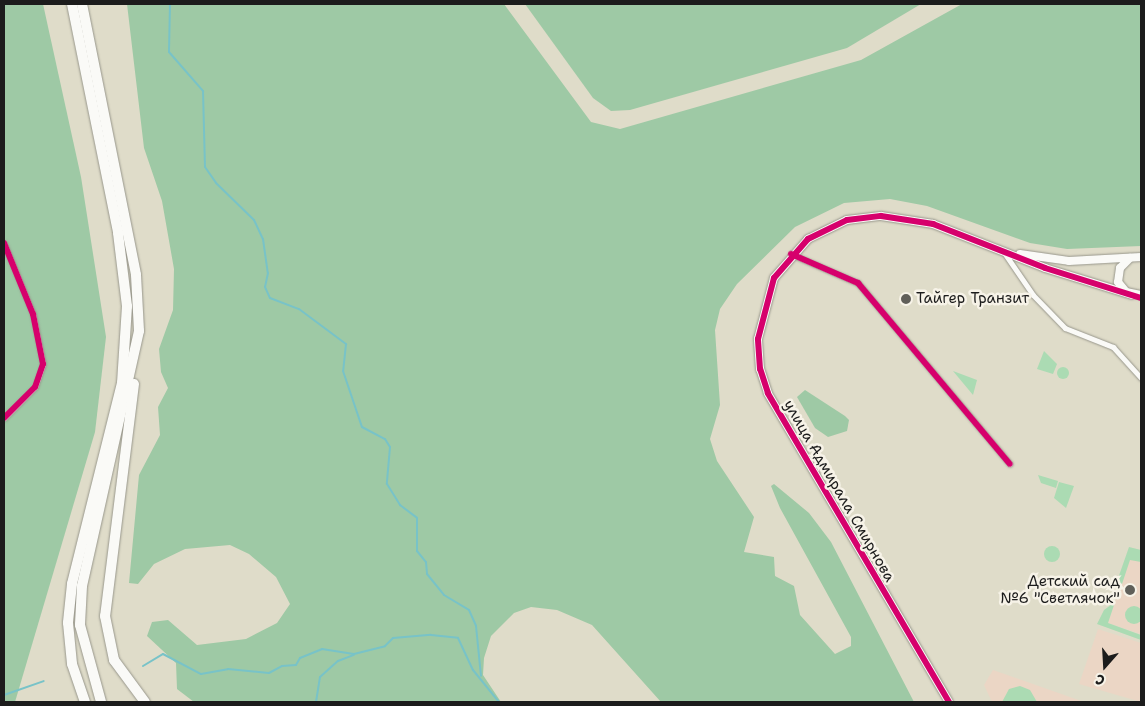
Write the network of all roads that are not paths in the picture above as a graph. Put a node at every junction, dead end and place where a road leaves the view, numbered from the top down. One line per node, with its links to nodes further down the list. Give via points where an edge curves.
1 (72, 4): 13 (highway, via 118,233 127,306 122,383 72,584 68,622 76,675)
2 (82, 4): 9 (highway, via 136,275 139,331)
3 (4, 243): 11 (street, via 32,314 43,364 36,387)
4 (1003, 251): 5 (street, улица Адмирала Смирнова, via 933,224 881,216 847,220); 6 (street, via 1069,261); 7 (street, улица Адмирала Смирнова); 10 (street, via 1032,294 1065,328 1113,347)
5 (791, 254): 12 (street, via 858,283); 16 (street, улица Адмирала Смирнова, via 774,278 760,319 760,369 768,393)
6 (1138, 257): 7 (street, via 1122,264 1118,275 1121,288)
7 (1132, 295): 8 (street, улица Адмирала Смирнова)
8 (1141, 297)
9 (134, 366): 14 (highway, via 82,586 80,625); 15 (highway, via 134,405 105,616 114,660)
10 (1141, 378)
11 (4, 418)
12 (1010, 464)
13 (85, 702)
14 (101, 702)
15 (145, 702)
16 (949, 702)

